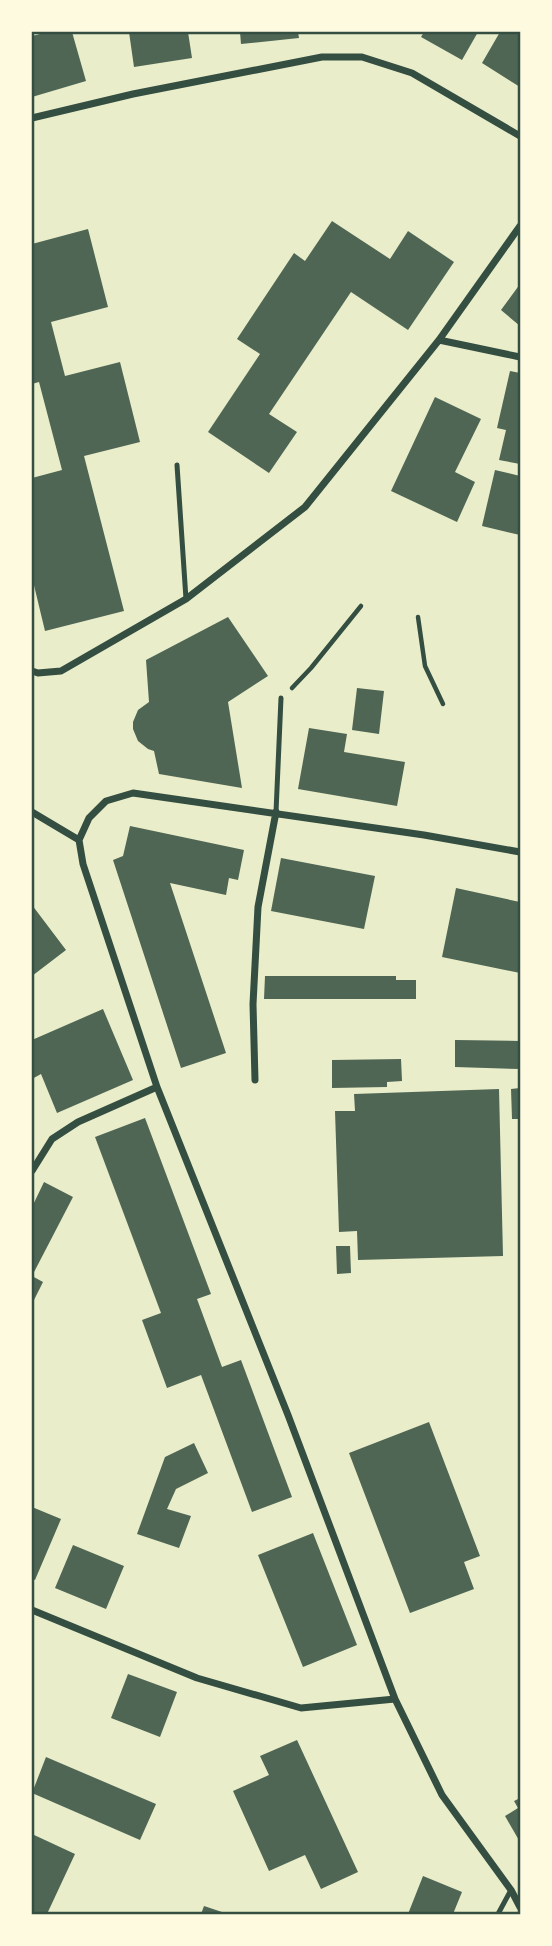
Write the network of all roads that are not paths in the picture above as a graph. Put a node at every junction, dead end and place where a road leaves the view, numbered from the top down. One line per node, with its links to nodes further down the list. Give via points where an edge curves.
1 (32, 118): 2 (street, via 322,57 362,57 412,73)
2 (520, 136)
3 (520, 226): 4 (street)
4 (439, 340): 5 (street); 7 (street, via 306,507)
5 (520, 357)
6 (177, 465): 7 (lane)
7 (186, 599): 8 (street, via 61,671)
8 (32, 671)
9 (281, 698): 11 (lane)
10 (32, 812): 12 (street)
11 (276, 812): 12 (street, via 133,793 106,801 89,818); 13 (street); 14 (street, via 258,907)
12 (79, 840): 15 (street)
13 (520, 852)
14 (255, 1080)
15 (157, 1087): 16 (street, via 78,1122 52,1139); 18 (street)
16 (32, 1171)
17 (32, 1610): 18 (street, via 197,1678 300,1708)
18 (395, 1699): 19 (street, via 442,1795)
19 (511, 1890): 20 (street); 21 (lane)
20 (520, 1907)
21 (498, 1914)

